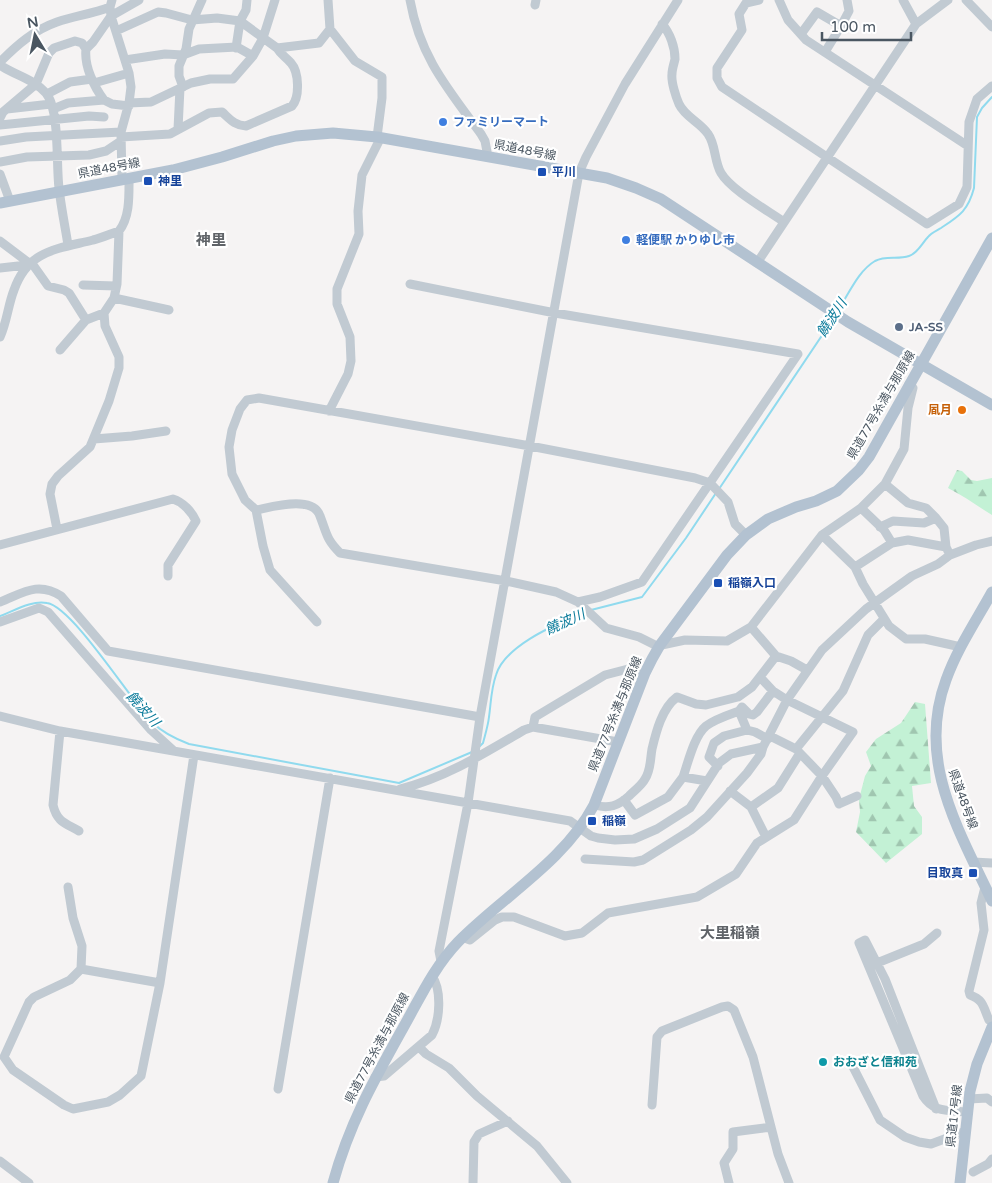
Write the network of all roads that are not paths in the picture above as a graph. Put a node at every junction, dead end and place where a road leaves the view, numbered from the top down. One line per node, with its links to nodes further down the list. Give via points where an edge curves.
1 (139, 0): 14 (street)
2 (202, 0): 15 (street)
3 (247, 0): 16 (street)
4 (275, 0): 24 (street)
5 (328, 0): 21 (street)
6 (410, 0): 53 (street, via 422,46 437,74 481,134)
7 (678, 0): 17 (street)
8 (759, 0): 55 (street, via 746,4 739,14 742,30 717,68 717,78 722,87)
9 (779, 0): 23 (street, via 788,20)
10 (847, 0): 19 (street, via 849,12)
11 (902, 0): 18 (street)
12 (948, 0): 18 (street)
13 (966, 0): 20 (street)
14 (111, 8): 22 (street); 27 (street); 32 (street, via 34,32)
15 (192, 20): 16 (street, via 217,18); 22 (street, via 158,12); 29 (street)
16 (240, 21): 24 (street); 25 (street)
17 (662, 24): 58 (street, via 625,84); 62 (street, via 674,48 671,76 679,104 710,136 722,174 730,184)
18 (916, 24): 36 (street)
19 (841, 26): 23 (street, via 816,12); 28 (street)
20 (992, 28)
21 (330, 29): 26 (street, via 319,43); 50 (street, via 355,61 382,78)
22 (116, 31): 31 (street)
23 (801, 34): 28 (street)
24 (263, 38): 26 (street); 30 (street)
25 (236, 48): 29 (street, via 199,49); 30 (street)
26 (277, 48): 47 (street, via 295,70 298,92 292,106 246,126 232,122 222,112 209,113)
27 (86, 49): 34 (street); 35 (street, via 75,41 54,48)
28 (825, 52): 36 (street)
29 (183, 55): 31 (street, via 165,54); 38 (street, via 179,66)
30 (253, 56): 38 (street, via 234,79 210,79)
31 (125, 60): 33 (street)
32 (0, 63): 35 (street, via 10,72)
33 (129, 73): 34 (street); 41 (street)
34 (93, 81): 39 (street, via 70,82); 40 (street)
35 (36, 84): 39 (street); 43 (street)
36 (876, 86): 52 (street); 55 (street)
37 (992, 86): 52 (street, via 977,99 969,122)
38 (181, 87): 41 (street, via 152,102); 47 (street)
39 (47, 94): 42 (street)
40 (104, 100): 41 (street, via 112,104); 42 (street)
41 (129, 104): 49 (street)
42 (52, 106): 43 (street); 45 (street)
43 (3, 113)
44 (104, 117): 45 (street)
45 (54, 120): 46 (street); 48 (street)
46 (0, 125)
47 (178, 129): 49 (street, via 170,134)
48 (56, 136): 49 (street); 51 (street); 54 (street)
49 (121, 137): 54 (street, via 106,151); 59 (street)
50 (379, 137): 53 (main road, 県道48号線); 59 (main road, 県道48号線, via 333,133 289,137 205,162); 83 (street, via 362,175 358,234 337,289 337,304 350,337 351,361)
51 (0, 141)
52 (968, 146): 55 (street, via 967,187 959,204 927,224)
53 (488, 156): 58 (main road, 県道48号線)
54 (56, 157): 56 (street, via 27,157); 60 (street)
55 (827, 158): 62 (street)
56 (0, 162)
57 (0, 174): 61 (street)
58 (579, 174): 68 (main road, 県道48号線, via 617,181 647,192); 75 (street)
59 (125, 179): 60 (main road, 県道48号線); 63 (street, via 127,214)
60 (60, 192): 61 (main road, 県道48号線); 65 (street)
61 (5, 202)
62 (784, 222): 68 (street)
63 (119, 231): 65 (street); 72 (street)
64 (0, 241): 67 (street)
65 (68, 245): 67 (street, via 50,250)
66 (990, 245): 80 (main road, 県道77号糸満与那原線)
67 (29, 263): 69 (street); 77 (street, via 48,286 69,293); 78 (street, via 14,290)
68 (757, 263): 80 (main road, 県道48号線)
69 (0, 268)
70 (410, 284): 75 (street)
71 (83, 285): 72 (street)
72 (116, 286): 73 (street)
73 (114, 298): 74 (street); 76 (street)
74 (170, 310)
75 (555, 312): 86 (street); 87 (street, via 798,354)
76 (104, 313): 77 (street); 85 (street, via 105,326 119,357 119,368)
77 (86, 320): 79 (street)
78 (0, 337)
79 (60, 350)
80 (920, 364): 81 (main road, 県道77号糸満与那原線); 82 (main road, 県道48号線)
81 (909, 384): 88 (street, via 913,388 904,449); 94 (main road, 県道77号糸満与那原線, via 869,457 848,483 825,497 768,519)
82 (992, 406)
83 (329, 411): 86 (street); 90 (street, via 258,398 247,400 240,409 229,447 232,474 245,500)
84 (166, 431): 85 (street)
85 (94, 438): 93 (street, via 90,447 52,484 50,494)
86 (530, 446): 87 (street); 102 (street)
87 (710, 483): 94 (street, via 728,502 735,524); 105 (street, via 642,582)
88 (885, 484): 89 (street); 91 (street, via 908,503 926,508)
89 (861, 508): 92 (street); 95 (street)
90 (256, 510): 102 (street, via 297,503 311,506 320,514 324,532 340,553); 109 (street, via 270,570)
91 (936, 518): 92 (street, via 924,523 894,521); 99 (street, via 944,528)
92 (880, 527): 97 (street)
93 (57, 529): 98 (street); 101 (street, via 178,500 196,521 168,565)
94 (746, 535): 111 (main road, 県道77号糸満与那原線, via 727,555)
95 (822, 536): 100 (street); 110 (street)
96 (992, 541): 99 (street)
97 (892, 543): 99 (street, via 908,540); 100 (street)
98 (0, 545)
99 (948, 551): 106 (street, via 938,564 912,576)
100 (856, 567): 106 (street)
101 (168, 576)
102 (506, 581): 105 (street, via 556,592); 122 (street)
103 (992, 592): 112 (main road, 県道48号線)
104 (0, 602): 122 (street, via 33,588 52,590 61,596 108,651)
105 (578, 602): 111 (street, via 606,628)
106 (875, 602): 107 (street); 114 (street, via 822,650)
107 (884, 620): 112 (street, via 906,639 925,638); 123 (street, via 868,635 843,691)
108 (0, 622): 130 (street, via 39,608 48,612 151,730)
109 (317, 622)
110 (751, 627): 111 (street, via 727,641 685,640); 113 (street)
111 (660, 645): 115 (main road, 県道77号糸満与那原線)
112 (961, 647): 149 (main road, 県道48号線, via 942,691 935,748 946,799)
113 (776, 656): 114 (street); 116 (street)
114 (808, 670): 119 (street)
115 (645, 673): 124 (street, via 628,670 605,675 536,717); 128 (main road, 県道77号糸満与那原線)
116 (760, 677): 117 (street); 118 (street)
117 (773, 691): 119 (street); 120 (street, via 757,712 749,714)
118 (738, 697): 120 (street); 141 (street, via 706,705 677,697 666,710 658,728 645,780)
119 (787, 700): 123 (street); 127 (street)
120 (741, 709): 125 (street); 135 (street, via 706,726 698,735)
121 (0, 716): 126 (street)
122 (480, 717): 132 (street)
123 (824, 717): 129 (street); 134 (street, via 853,732)
124 (533, 727): 128 (street); 132 (street)
125 (747, 730): 127 (street); 133 (street, via 724,736 714,743 709,757)
126 (60, 731): 130 (street); 146 (street, via 53,805 56,816)
127 (767, 740): 129 (street); 133 (street, via 731,754); 139 (street, via 761,754)
128 (618, 742): 143 (main road, 県道77号糸満与那原線)
129 (798, 751): 134 (street); 144 (street, via 778,788)
130 (175, 752): 131 (street)
131 (194, 755): 136 (street); 160 (street)
132 (474, 759): 138 (street, via 415,785); 142 (street)
133 (718, 766): 137 (street)
134 (822, 776): 140 (street, via 839,804); 147 (street, via 794,820)
135 (683, 777): 137 (street); 141 (street, via 668,796 635,815)
136 (330, 778): 138 (street); 166 (street)
137 (707, 781): 145 (street, via 690,808 634,839 598,838)
138 (395, 790): 142 (street)
139 (730, 792): 144 (street); 148 (street, via 691,830 643,860)
140 (857, 796)
141 (624, 800): 143 (street, via 613,806)
142 (468, 803): 145 (street, via 570,822); 156 (street, via 439,951)
143 (594, 806): 145 (main road, 県道77号糸満与那原線)
144 (751, 807): 147 (street)
145 (580, 828): 155 (main road, 県道77号糸満与那原線, via 536,874)
146 (79, 831)
147 (766, 837): 155 (street, via 756,843 736,874 697,897 608,912 582,933 566,936 509,916 495,920 470,940)
148 (585, 858)
149 (974, 862): 150 (street); 152 (main road, 県道48号線)
150 (992, 863)
151 (68, 887): 158 (street, via 82,946)
152 (985, 887): 153 (main road, 県道48号線); 161 (street, via 981,903 984,930 969,991 970,995 981,1000)
153 (992, 902)
154 (936, 934): 157 (street, via 924,944)
155 (462, 938): 156 (main road, 県道77号糸満与那原線)
156 (441, 961): 159 (main road, 県道77号糸満与那原線)
157 (877, 963): 170 (street); 170 (street, via 865,940 860,943 920,1092)
158 (81, 969): 160 (street); 160 (street, via 70,980 29,1002 4,1056 13,1070 73,1109 108,1102 141,1076)
159 (432, 976): 163 (street, via 436,982 438,1020 432,1035); 165 (main road, 県道77号糸満与那原線)
160 (160, 983)
161 (992, 1021)
162 (992, 1027): 167 (main road, 県道17号線, via 977,1064)
163 (419, 1047): 165 (street, via 384,1076); 172 (street, via 449,1068)
164 (850, 1061): 174 (street, via 880,1120 905,1137 931,1144)
165 (375, 1078): 179 (main road, 県道77号糸満与那原線, via 346,1140)
166 (278, 1089)
167 (969, 1099): 168 (street, via 988,1098); 171 (main road, 県道17号線)
168 (992, 1102)
169 (652, 1105): 173 (street, via 657,1037 662,1031 728,1006 734,1010 753,1056)
170 (936, 1109): 171 (street)
171 (967, 1112): 174 (main road, 県道17号線)
172 (508, 1121): 180 (street, via 479,1134 474,1142); 181 (street, via 537,1146)
173 (771, 1127): 182 (street, via 733,1132 733,1149 724,1163); 183 (street)
174 (966, 1131): 184 (main road, 県道17号線)
175 (992, 1159): 177 (street)
176 (0, 1161): 178 (street)
177 (973, 1172)
178 (29, 1183)
179 (333, 1183)
180 (473, 1183)
181 (567, 1183)
182 (729, 1183)
183 (789, 1183)
184 (960, 1183)

